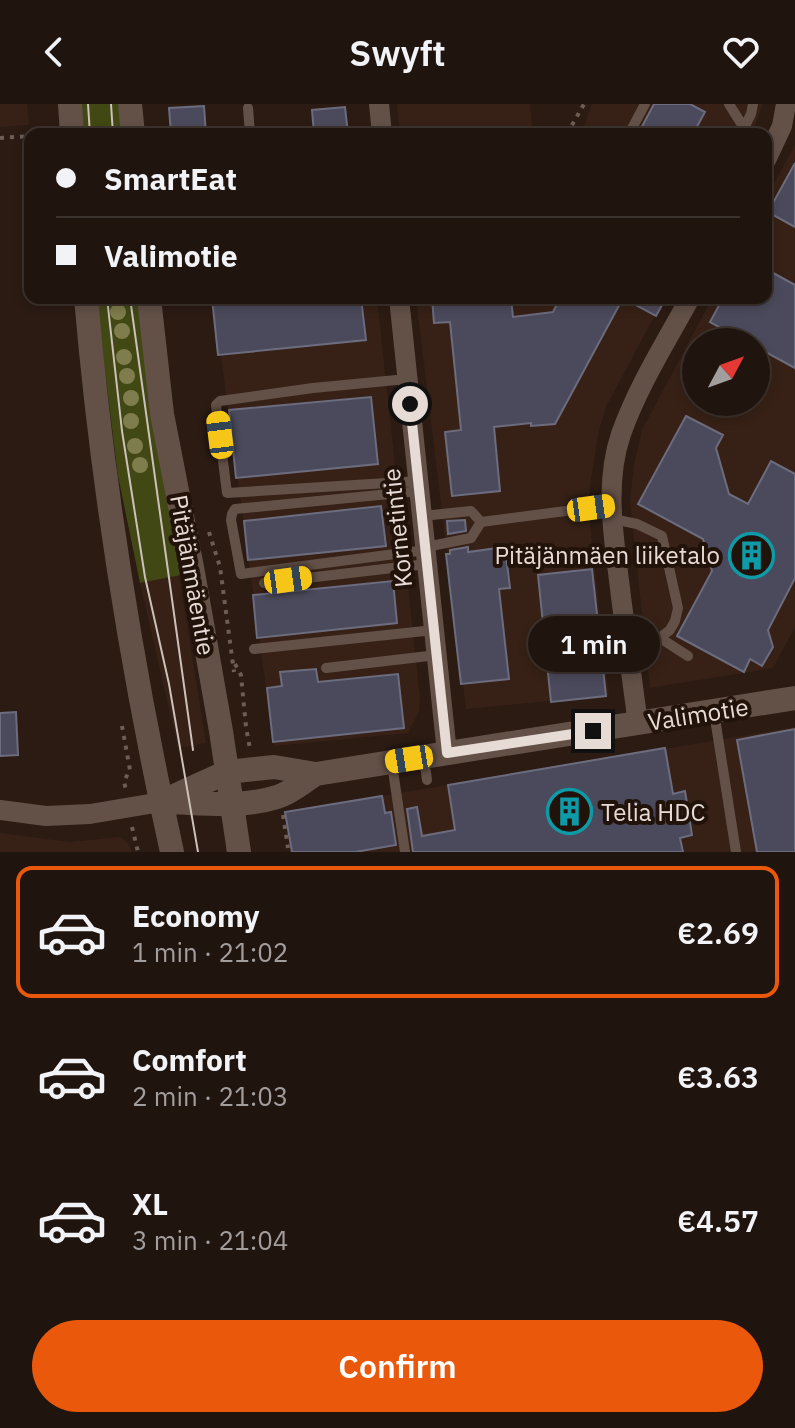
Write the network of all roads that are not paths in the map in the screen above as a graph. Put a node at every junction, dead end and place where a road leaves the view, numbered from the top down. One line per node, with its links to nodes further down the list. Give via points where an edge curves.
1 (70, 104): 9 (main road)
2 (130, 104): 10 (main road)
3 (379, 104): 12 (street)
4 (645, 104): 13 (lane)
5 (729, 104): 14 (lane)
6 (753, 104): 15 (lane)
7 (786, 104): 16 (street)
8 (248, 108): 11 (lane)
9 (72, 128)
10 (132, 128)
11 (250, 128)
12 (381, 128)
13 (632, 128)
14 (747, 128)
15 (749, 128)
16 (772, 142)
17 (87, 304): 42 (main road, via 107,490)
18 (150, 304): 40 (main road, Pitäjänmäentie, via 162,414)
19 (400, 304): 21 (street, Kornetintie)
20 (687, 304): 23 (street, via 621,435)
21 (407, 379): 22 (street, Kornetintie); 22 (lane, via 216,405 227,493)
22 (419, 486): 24 (street, Kornetintie); 26 (lane, via 235,509 231,520 241,574)
23 (612, 512): 25 (lane); 29 (lane, via 662,536 678,608 670,630); 31 (street)
24 (422, 516): 25 (lane, via 471,511); 26 (street, Kornetintie)
25 (481, 522): 26 (lane, via 471,538)
26 (426, 554): 27 (lane); 28 (street, Kornetintie)
27 (264, 583)
28 (434, 630): 30 (lane); 32 (street, Kornetintie)
29 (660, 638): 31 (lane); 33 (lane)
30 (254, 649)
31 (628, 649): 37 (street)
32 (437, 655): 34 (lane); 39 (street, Kornetintie)
33 (688, 656)
34 (326, 668)
35 (795, 698): 36 (main road, Valimotie)
36 (714, 712): 37 (main road, Valimotie); 48 (lane)
37 (638, 724): 39 (main road, Valimotie)
38 (392, 762): 39 (main road, Valimotie); 41 (main road, Valimotie); 47 (lane)
39 (433, 763)
40 (227, 772): 41 (main road, Valimotie, via 274,767); 42 (main road, Valimotie); 43 (main road, Pitäjänmäentie)
41 (316, 774): 43 (main road, Valimotie, via 280,796)
42 (161, 802): 43 (main road, Valimotie); 44 (street, via 90,814); 45 (main road)
43 (232, 805): 46 (main road, Pitäjänmäentie)
44 (0, 810)
45 (172, 852)
46 (239, 852)
47 (405, 852)
48 (736, 852)

